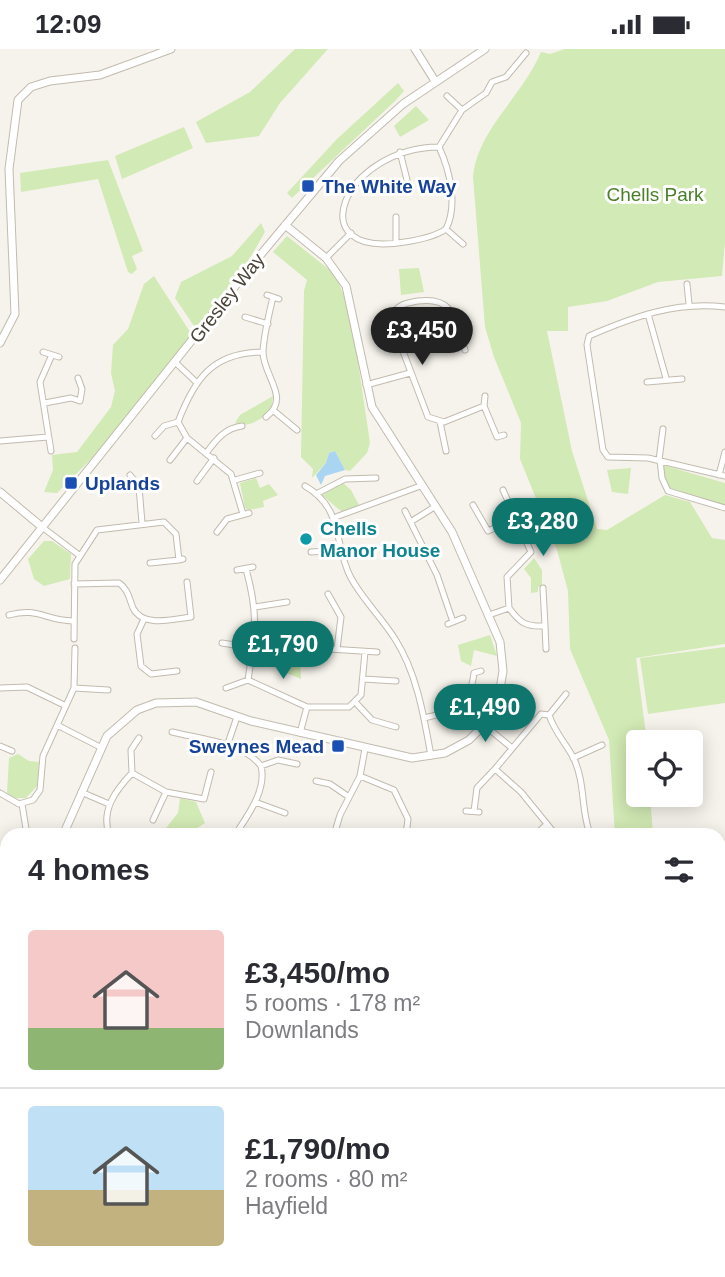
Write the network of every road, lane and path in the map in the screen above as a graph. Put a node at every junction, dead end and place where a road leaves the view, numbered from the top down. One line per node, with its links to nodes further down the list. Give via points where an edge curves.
1 (170, 49): 19 (street, via 100,75 31,87 18,100 9,169)
2 (415, 49): 6 (street)
3 (485, 49): 6 (street, Gresley Way)
4 (526, 53): 7 (street, via 524,62)
5 (483, 79): 7 (street)
6 (435, 81): 14 (street, Gresley Way, via 364,137)
7 (492, 82): 9 (street, via 486,93)
8 (447, 96): 9 (street)
9 (462, 110): 10 (street)
10 (439, 148): 11 (street); 15 (street, via 453,207)
11 (400, 152): 12 (street); 16 (street, via 379,162 349,191 341,212)
12 (407, 180)
13 (396, 217): 17 (street)
14 (285, 225): 21 (street); 35 (street, Gresley Way)
15 (446, 229): 17 (street); 18 (street)
16 (351, 233): 17 (street, via 367,243); 21 (street)
17 (396, 243)
18 (463, 244)
19 (12, 250): 20 (street); 29 (street, via 15,314)
20 (23, 251)
21 (327, 258): 42 (street, via 350,296)
22 (687, 284): 24 (street)
23 (273, 297): 28 (street)
24 (689, 305): 25 (street); 26 (street)
25 (725, 307)
26 (648, 314): 38 (street); 64 (street, via 589,336 588,341 603,450 608,457)
27 (246, 319): 28 (street)
28 (268, 324): 32 (street)
29 (0, 343)
30 (465, 350): 36 (street, via 446,303 435,299 404,303 394,312 393,325)
31 (43, 352): 33 (street)
32 (263, 352): 40 (street, via 230,358); 46 (street, via 278,401)
33 (51, 357): 34 (street); 44 (street, via 40,382)
34 (59, 357)
35 (176, 363): 40 (street); 84 (street, Gresley Way)
36 (410, 373): 42 (street); 49 (street, via 426,415)
37 (78, 378): 44 (street, via 80,401 71,398)
38 (666, 378): 39 (street); 41 (street)
39 (681, 379)
40 (195, 381): 48 (street)
41 (646, 382)
42 (366, 385): 71 (street, via 376,415)
43 (485, 396): 45 (street)
44 (45, 403): 55 (street)
45 (484, 406): 49 (street); 53 (street, via 497,437)
46 (274, 411): 47 (street); 52 (street)
47 (266, 417)
48 (178, 422): 54 (street, via 164,426); 56 (street)
49 (440, 422): 59 (street)
50 (242, 426): 60 (street, via 232,424)
51 (663, 429): 64 (street)
52 (297, 431)
53 (504, 435)
54 (155, 436)
55 (48, 437): 57 (street); 58 (street)
56 (187, 438): 60 (street); 63 (street)
57 (0, 441)
58 (51, 451)
59 (446, 451)
60 (207, 452): 62 (street)
61 (725, 452): 67 (street)
62 (214, 458): 69 (street); 70 (street)
63 (170, 460)
64 (659, 460): 67 (street); 78 (street, via 668,491)
65 (260, 473): 69 (street)
66 (130, 475): 83 (street, via 139,487)
67 (722, 475)
68 (376, 478): 75 (street, via 345,479)
69 (235, 480): 85 (street, via 246,513 227,519)
70 (197, 481)
71 (423, 485): 76 (street); 80 (street)
72 (305, 486): 75 (street)
73 (503, 490): 81 (street)
74 (0, 492): 84 (street)
75 (317, 493): 80 (street)
76 (436, 505): 82 (street); 102 (street)
77 (473, 505): 81 (street, via 488,531)
78 (725, 508)
79 (405, 511): 82 (street)
80 (333, 518): 86 (street)
81 (517, 518): 99 (street, via 531,552 507,577)
82 (412, 521): 104 (street, via 437,575 450,623)
83 (142, 523): 88 (street, via 99,528); 89 (street, via 169,525 176,534 181,559)
84 (42, 527): 88 (street); 93 (street, Gresley Way)
85 (217, 532)
86 (342, 550): 87 (street); 131 (street, via 351,577 396,640)
87 (311, 552)
88 (79, 555): 95 (street)
89 (150, 563)
90 (253, 567): 91 (street)
91 (246, 569): 92 (street); 98 (street)
92 (237, 570)
93 (0, 580)
94 (187, 582): 103 (street, via 191,617)
95 (74, 584): 103 (street, via 119,583); 105 (street)
96 (543, 588): 106 (street)
97 (328, 594): 111 (street, via 341,617)
98 (255, 607): 100 (street, via 283,603); 110 (street)
99 (509, 608): 102 (street); 106 (street, via 519,622)
100 (281, 611)
101 (9, 615): 105 (street, via 17,609 32,610 52,620)
102 (489, 615): 133 (street, via 502,651 503,671 498,701)
103 (144, 618): 116 (street, via 137,634 141,666 151,674)
104 (463, 618)
105 (74, 621): 107 (street)
106 (545, 627): 112 (street)
107 (74, 639)
108 (226, 646): 110 (street)
109 (75, 648): 122 (street)
110 (253, 648): 119 (street)
111 (337, 649): 113 (street); 115 (street, via 313,646)
112 (546, 649)
113 (365, 652): 114 (street); 118 (street)
114 (377, 652)
115 (312, 658)
116 (177, 671)
117 (481, 671): 131 (street, via 474,673 466,700 449,712)
118 (363, 679): 120 (street); 126 (street)
119 (248, 680): 123 (street); 128 (street)
120 (396, 681)
121 (0, 688): 127 (street, via 27,687)
122 (74, 688): 124 (street); 127 (street)
123 (226, 688)
124 (108, 690)
125 (566, 694): 129 (street)
126 (356, 703): 128 (street, via 345,708); 134 (street, via 372,720)
127 (66, 706): 132 (street)
128 (307, 707): 136 (street)
129 (549, 715): 142 (street, via 541,714); 146 (street, via 555,734)
130 (237, 717): 136 (street); 140 (street); 141 (street, via 197,702 164,702 121,720)
131 (424, 718): 145 (street)
132 (57, 725): 141 (street); 160 (street, via 43,756 39,793)
133 (484, 725): 142 (street); 145 (street, via 461,745)
134 (396, 727)
135 (172, 733): 140 (street)
136 (300, 733): 143 (street)
137 (139, 738): 151 (street, via 131,750)
138 (602, 745): 146 (street)
139 (0, 746): 144 (street)
140 (227, 746): 148 (street)
141 (100, 747): 154 (street)
142 (512, 748): 149 (street)
143 (365, 749): 145 (street, via 404,758); 152 (street)
144 (12, 751)
145 (431, 756)
146 (573, 758): 175 (street)
147 (297, 764): 148 (street, via 278,760)
148 (261, 766): 159 (street)
149 (495, 769): 163 (street, via 477,788); 166 (street, via 521,792)
150 (211, 772): 158 (street)
151 (132, 773): 155 (street); 161 (street)
152 (360, 776): 157 (street); 172 (street, via 394,790 408,819)
153 (316, 781): 157 (street, via 331,781)
154 (81, 792): 161 (street); 168 (street)
155 (166, 792): 158 (street); 165 (street)
156 (0, 793): 160 (street)
157 (349, 797): 171 (street)
158 (204, 799): 162 (street)
159 (255, 802): 164 (street); 170 (street)
160 (22, 804): 167 (street)
161 (109, 804): 169 (street)
162 (201, 809)
163 (473, 811)
164 (285, 813)
165 (153, 820)
166 (546, 825): 173 (street); 174 (street)
167 (26, 828)
168 (66, 828)
169 (107, 828)
170 (239, 828)
171 (337, 828)
172 (407, 828)
173 (543, 828)
174 (549, 828)
175 (589, 828)

